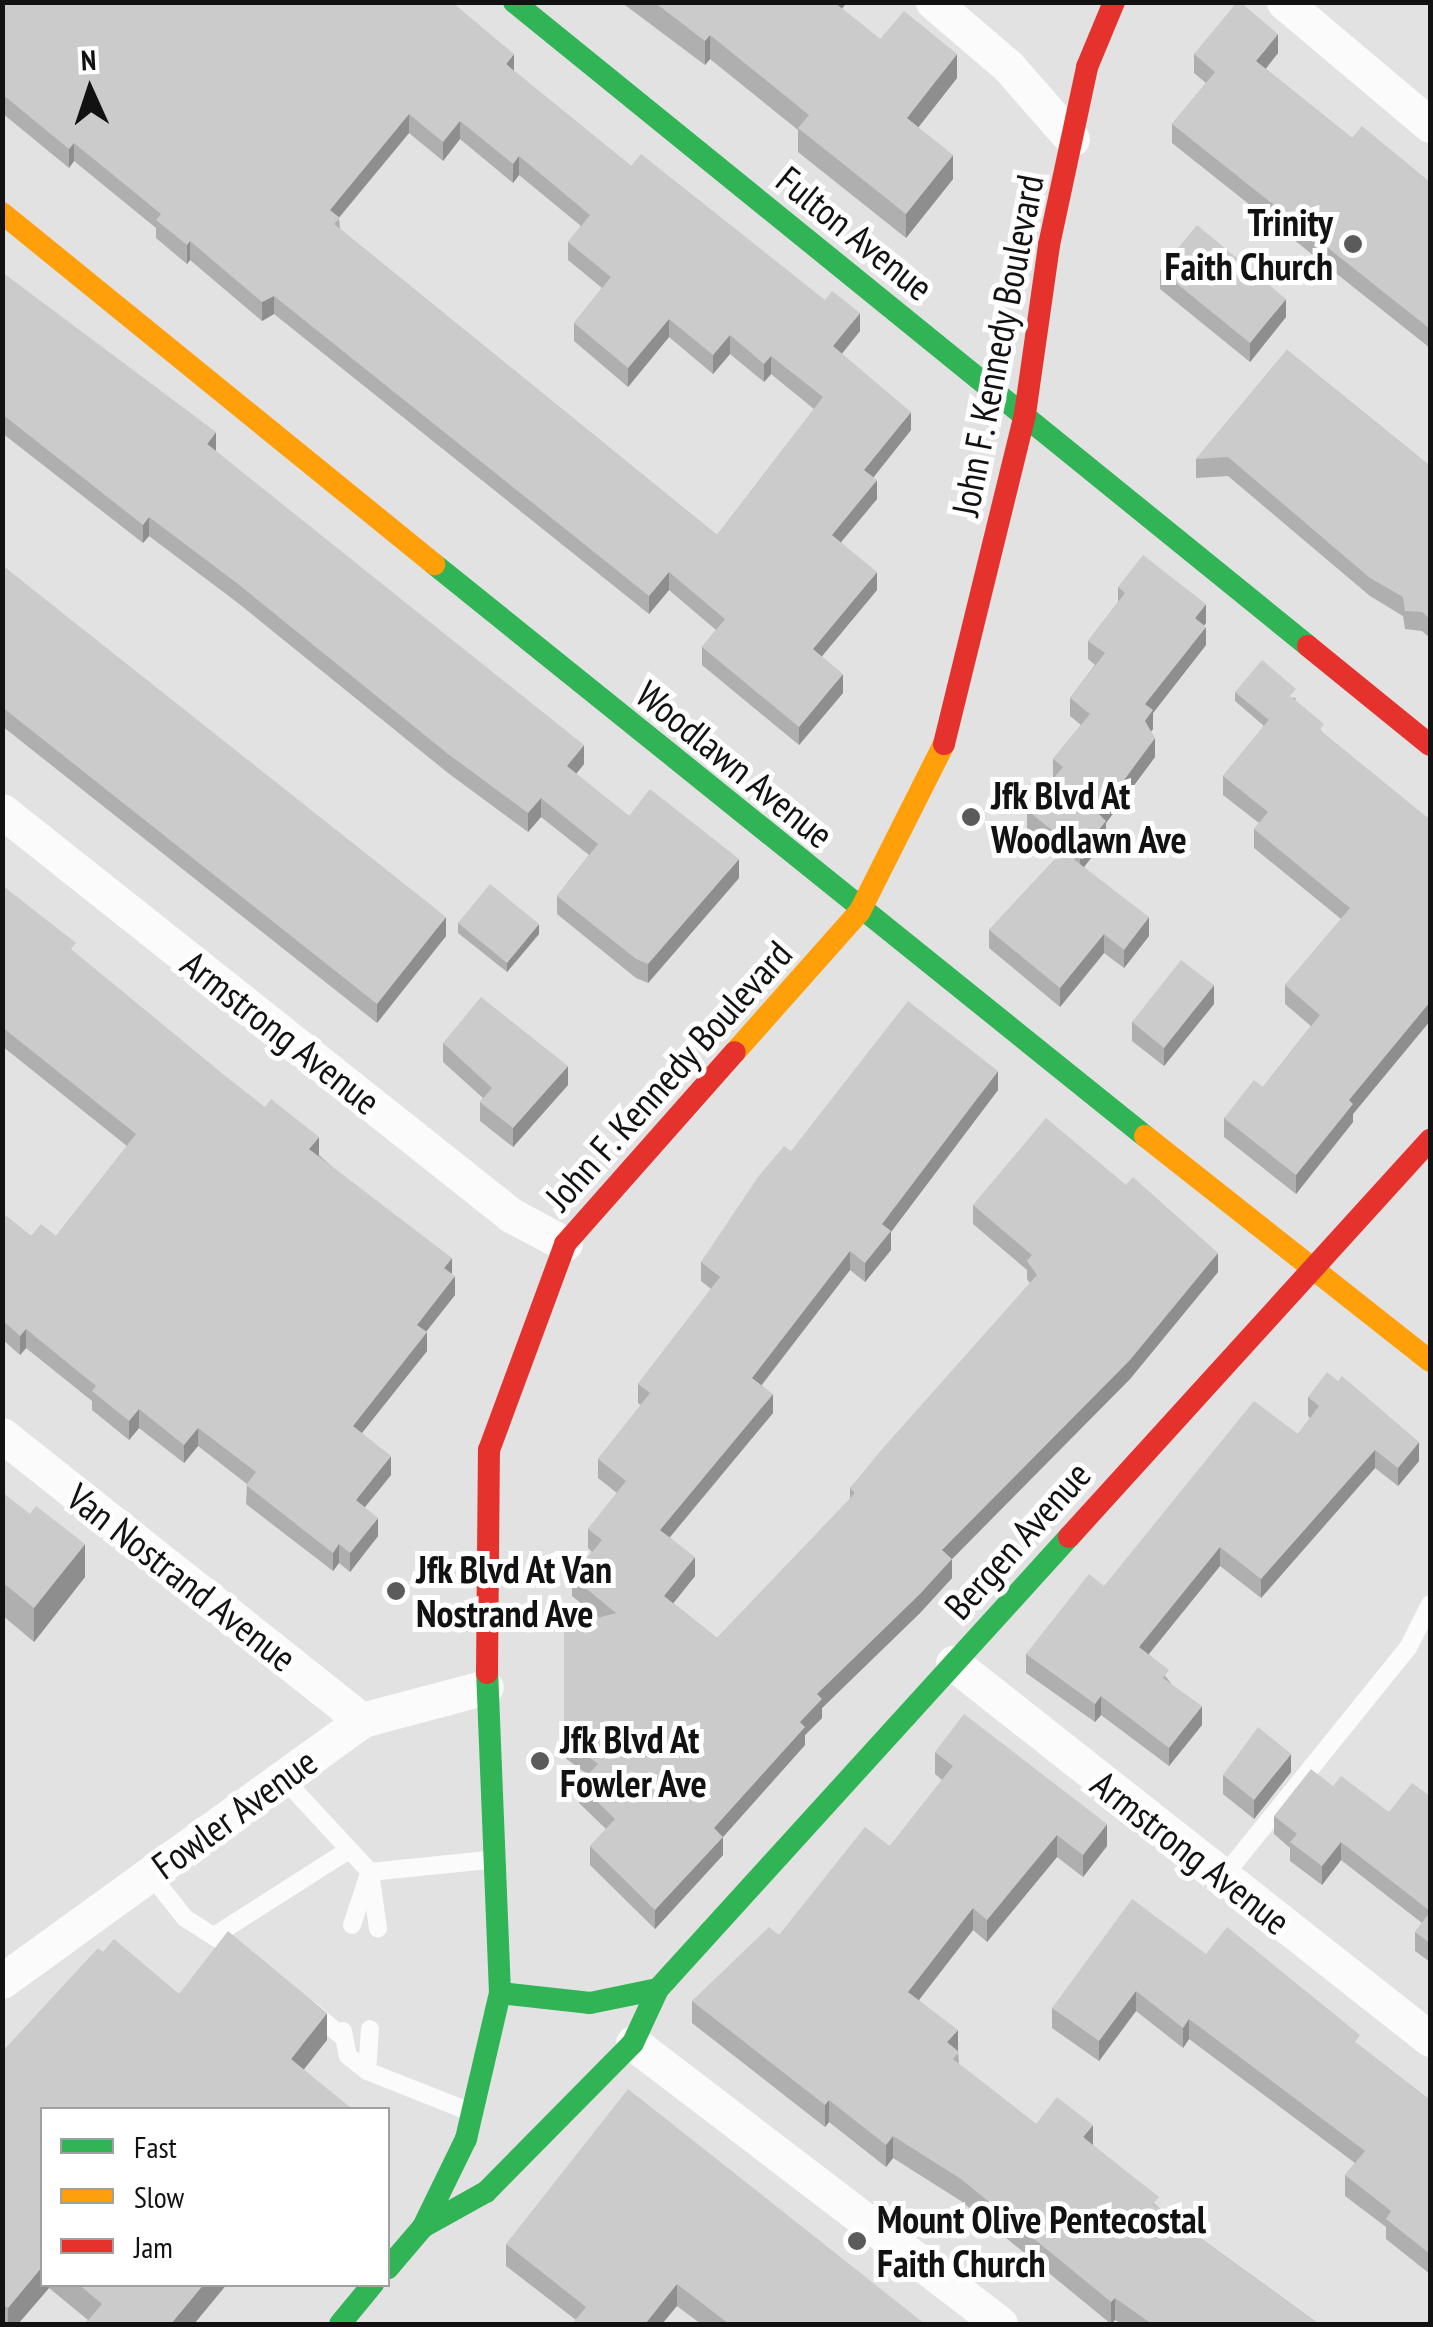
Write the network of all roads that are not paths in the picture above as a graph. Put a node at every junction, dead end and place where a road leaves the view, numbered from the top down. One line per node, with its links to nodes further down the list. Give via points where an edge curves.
1 (514, 2): 8 (street, Fulton Avenue)
2 (933, 2): 6 (street, via 1008,66)
3 (1114, 2): 6 (street, John F. Kennedy Boulevard, via 1088,67)
4 (1284, 2): 5 (street)
5 (1430, 124)
6 (1072, 139): 8 (street, John F. Kennedy Boulevard)
7 (2, 213): 11 (street, Woodlawn Avenue)
8 (1025, 414): 9 (street, Fulton Avenue); 11 (street, John F. Kennedy Boulevard, via 956,717 914,817)
9 (1430, 745)
10 (2, 811): 13 (street, Armstrong Avenue, via 511,1215)
11 (860, 910): 13 (street, John F. Kennedy Boulevard); 14 (street, Woodlawn Avenue)
12 (1430, 1140): 14 (street, Bergen Avenue)
13 (565, 1244): 19 (street, John F. Kennedy Boulevard, via 489,1450)
14 (1314, 1269): 15 (street, Woodlawn Avenue); 18 (street, Bergen Avenue)
15 (1430, 1361)
16 (2, 1435): 20 (street, Van Nostrand Avenue)
17 (1430, 1604): 26 (lane, via 1408,1648)
18 (953, 1663): 26 (street, Armstrong Avenue); 32 (street, Bergen Avenue)
19 (486, 1687): 20 (street, Fowler Avenue); 23 (street, John F. Kennedy Boulevard)
20 (362, 1720): 21 (street, Fowler Avenue)
21 (282, 1778): 22 (lane); 25 (street, Fowler Avenue)
22 (349, 1850): 24 (lane); 29 (lane)
23 (493, 1859): 24 (lane); 34 (street, John F. Kennedy Boulevard)
24 (370, 1872): 27 (lane); 28 (lane)
25 (150, 1874): 29 (lane, via 185,1918); 31 (street, Fowler Avenue)
26 (1223, 1877): 36 (street, Armstrong Avenue)
27 (352, 1925)
28 (378, 1928)
29 (217, 1934): 30 (lane)
30 (259, 1969)
31 (2, 1982)
32 (658, 1989): 34 (street, via 590,2003); 37 (street, Bergen Avenue)
33 (288, 1992): 38 (lane, via 343,2034 348,2056)
34 (500, 1993): 39 (street, John F. Kennedy Boulevard)
35 (370, 2030): 38 (lane)
36 (1430, 2039)
37 (633, 2043): 40 (street, Bergen Avenue, via 486,2192); 44 (street)
38 (366, 2072): 39 (lane)
39 (472, 2112): 40 (street, John F. Kennedy Boulevard, via 466,2139)
40 (423, 2227): 41 (street, John F. Kennedy Boulevard)
41 (390, 2266)
42 (371, 2287): 43 (street)
43 (340, 2324)
44 (1000, 2324)

